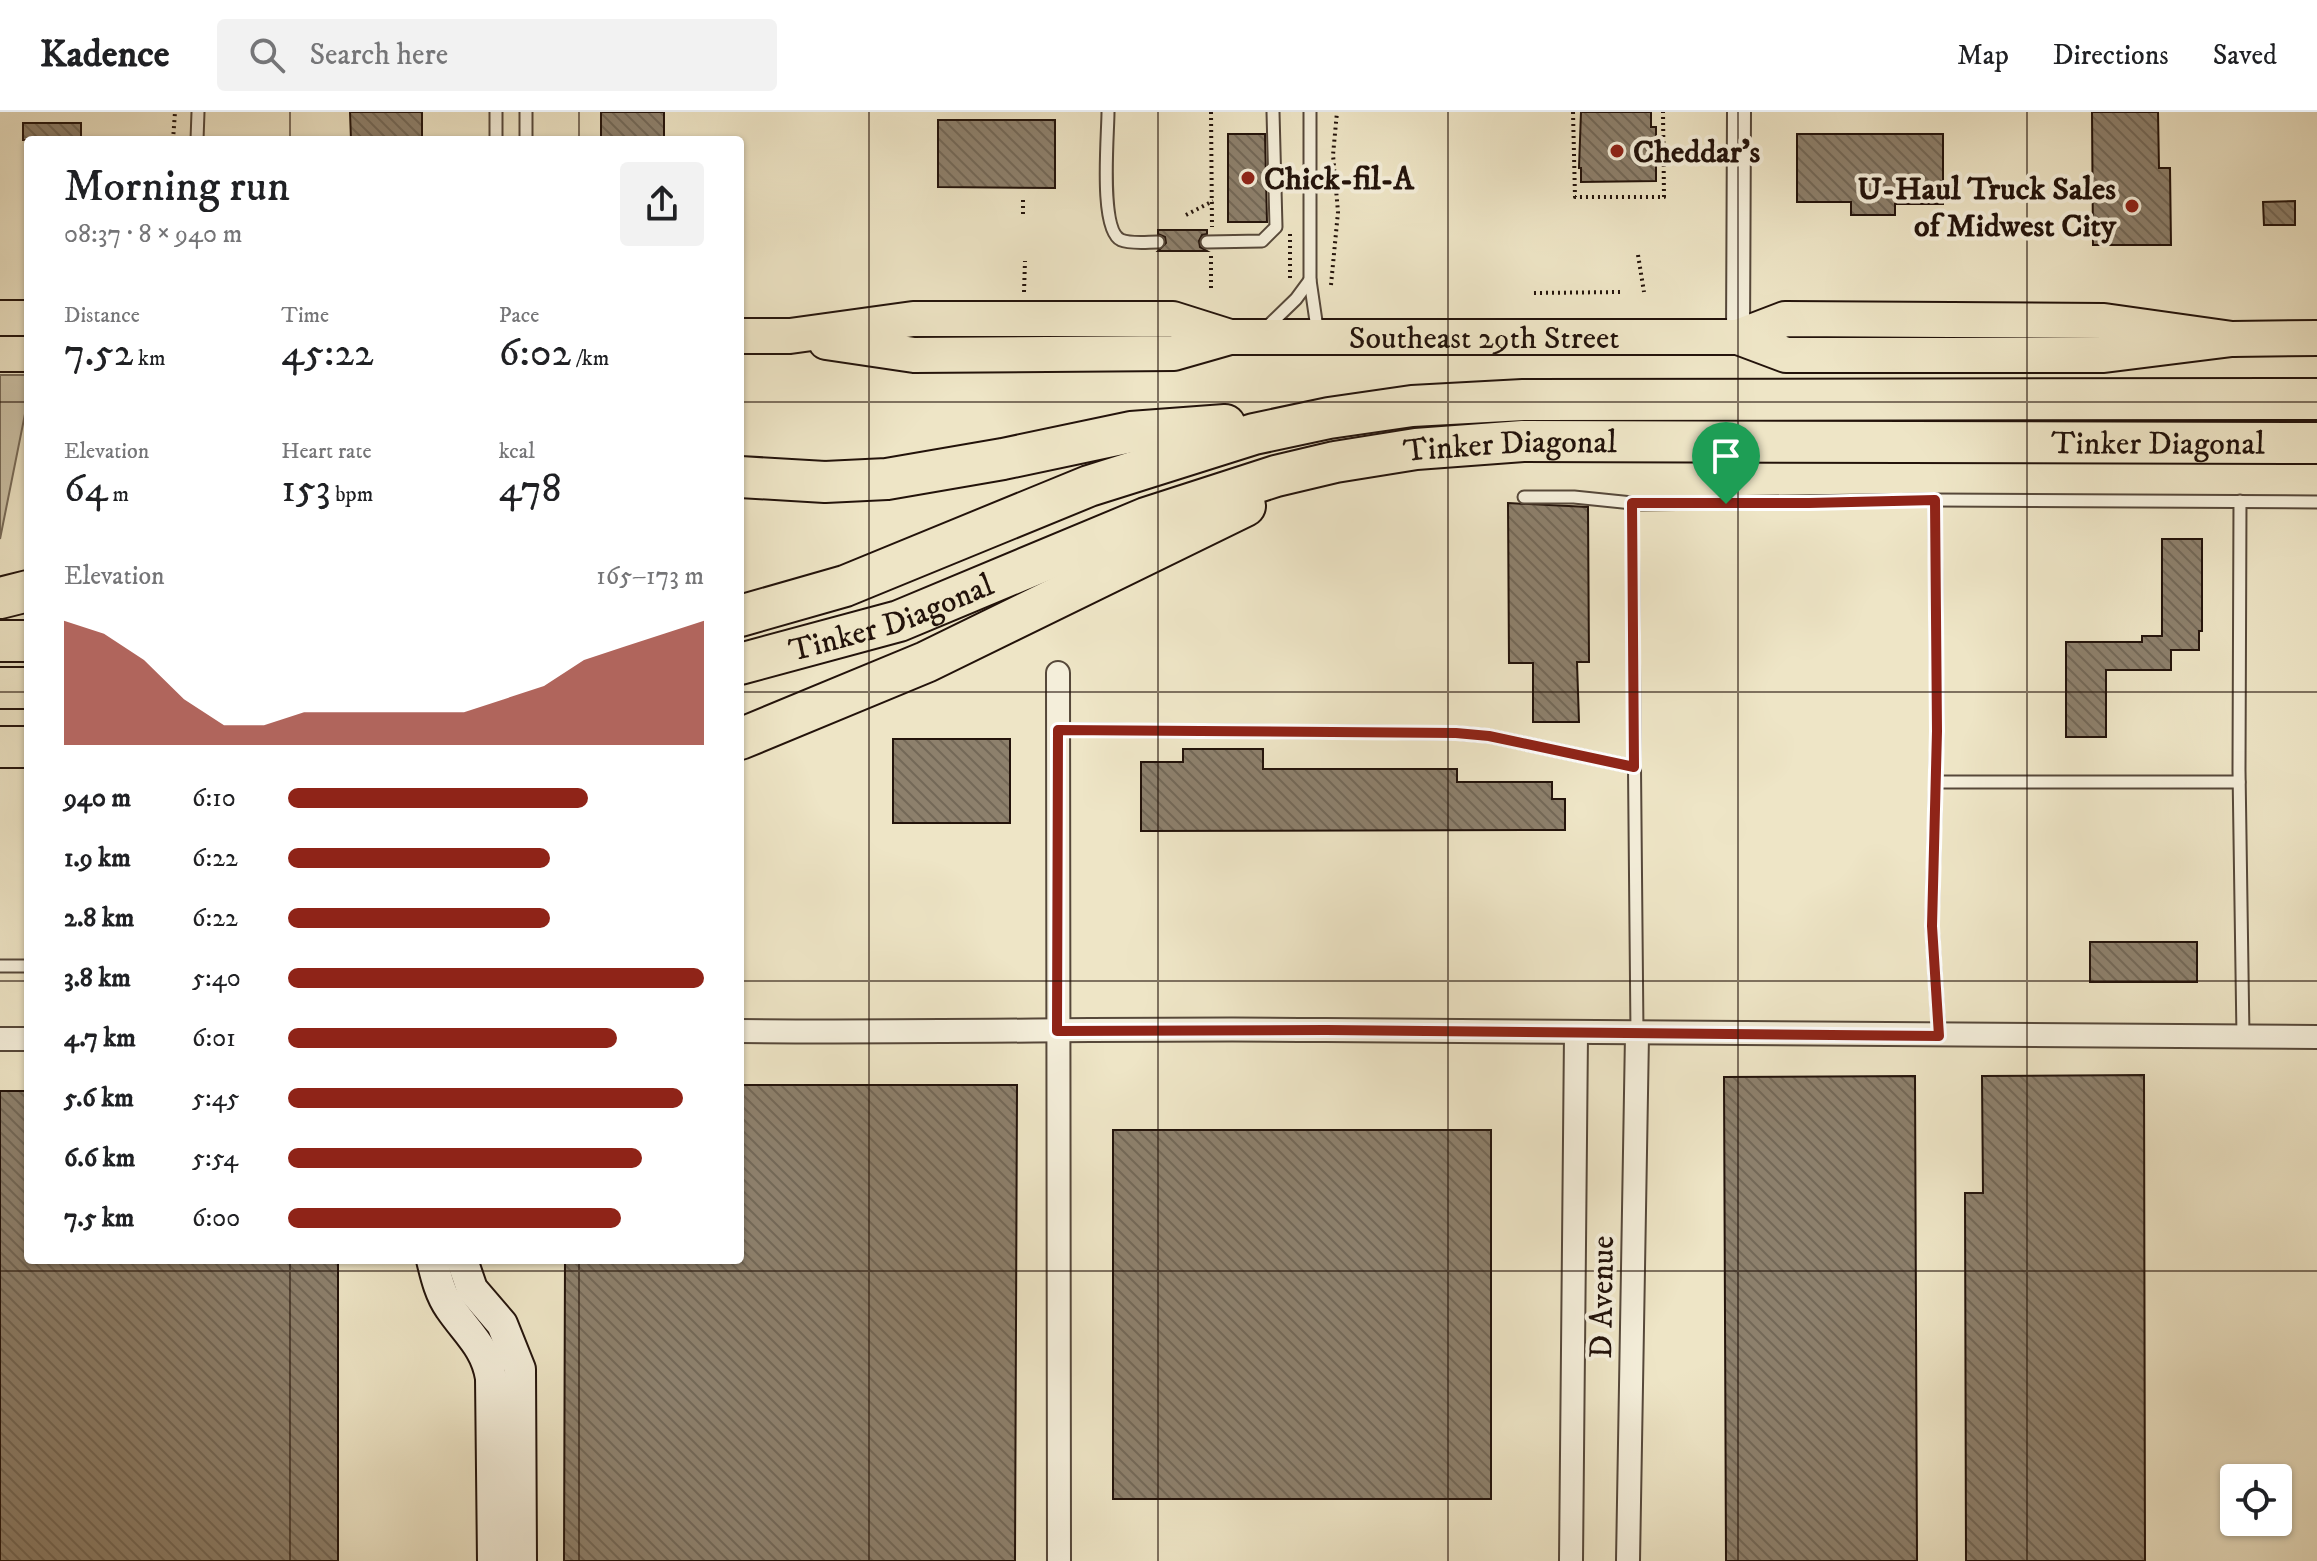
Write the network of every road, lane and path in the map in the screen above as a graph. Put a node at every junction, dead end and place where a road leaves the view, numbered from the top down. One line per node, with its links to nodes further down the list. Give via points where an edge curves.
1 (175, 112): 13 (path)
2 (198, 112): 14 (lane)
3 (496, 112): 15 (lane)
4 (526, 112): 16 (lane)
5 (1108, 112): 21 (lane, via 1107,217 1112,234 1123,241)
6 (1211, 112): 18 (path)
7 (1273, 112): 22 (lane, via 1276,227 1262,241)
8 (1310, 112): 25 (lane)
9 (1337, 112): 26 (path, via 1333,166 1338,212)
10 (1573, 112): 11 (path, via 1575,197 1637,199 1664,197)
11 (1663, 112)
12 (1739, 112): 37 (street)
13 (173, 136)
14 (197, 136)
15 (496, 136)
16 (526, 136)
17 (1023, 200): 20 (path)
18 (1213, 201): 19 (path); 22 (path)
19 (1186, 215)
20 (1023, 217)
21 (1158, 242)
22 (1209, 242): 27 (path)
23 (1638, 255): 29 (path)
24 (1025, 261): 31 (path)
25 (1310, 280): 35 (lane); 36 (lane, via 1296,299)
26 (1331, 285)
27 (1211, 290)
28 (1622, 292): 30 (path)
29 (1644, 292)
30 (1534, 293)
31 (1023, 294)
32 (0, 318): 33 (main road)
33 (24, 318)
34 (744, 336): 36 (main road, Southeast 29th Street, via 790,336 914,355 1174,353)
35 (1318, 336): 36 (main road, Southeast 29th Street); 37 (main road, Southeast 29th Street)
36 (1243, 337)
37 (1738, 337): 38 (main road, Southeast 29th Street, via 1786,355 2104,355 2232,339)
38 (2317, 338)
39 (0, 354): 40 (main road)
40 (24, 354)
41 (2317, 399): 42 (highway, Tinker Diagonal, via 1523,400 1412,406)
42 (1329, 418): 45 (highway, via 1131,432 887,479); 53 (highway, Tinker Diagonal, via 1254,434 1130,472 845,586)
43 (2317, 443): 44 (highway, Tinker Diagonal, via 1523,441)
44 (1335, 462): 56 (highway, Tinker Diagonal, via 1146,518 899,621); 61 (highway, via 926,662)
45 (744, 477)
46 (1524, 497): 50 (lane)
47 (1935, 500): 48 (lane); 50 (lane); 65 (lane)
48 (2240, 501): 49 (lane); 66 (lane)
49 (2317, 502)
50 (1632, 503): 64 (lane)
51 (24, 592): 52 (highway)
52 (0, 598)
53 (744, 615)
54 (0, 641): 55 (highway)
55 (24, 641)
56 (744, 663)
57 (1058, 673): 60 (street)
58 (0, 688): 59 (highway)
59 (24, 688)
60 (1058, 730): 64 (lane, via 1456,733); 70 (street)
61 (744, 737)
62 (0, 747): 63 (highway)
63 (24, 747)
64 (1634, 767): 72 (lane)
65 (1936, 782): 66 (lane); 73 (lane, via 1932,926)
66 (2239, 782): 74 (lane)
67 (0, 966): 68 (lane)
68 (24, 966)
69 (744, 1031): 70 (street)
70 (1057, 1031): 71 (street); 82 (street)
71 (1576, 1034): 72 (street); 83 (street)
72 (1637, 1035): 73 (street); 84 (street, D Avenue)
73 (1939, 1036): 74 (street)
74 (2243, 1037): 75 (street)
75 (2317, 1037)
76 (0, 1039): 77 (street)
77 (24, 1039)
78 (433, 1264): 80 (street, via 450,1308 489,1362)
79 (463, 1264): 81 (street, via 472,1289 502,1324 520,1369)
80 (493, 1561)
81 (521, 1561)
82 (1059, 1561)
83 (1571, 1561)
84 (1628, 1561)

